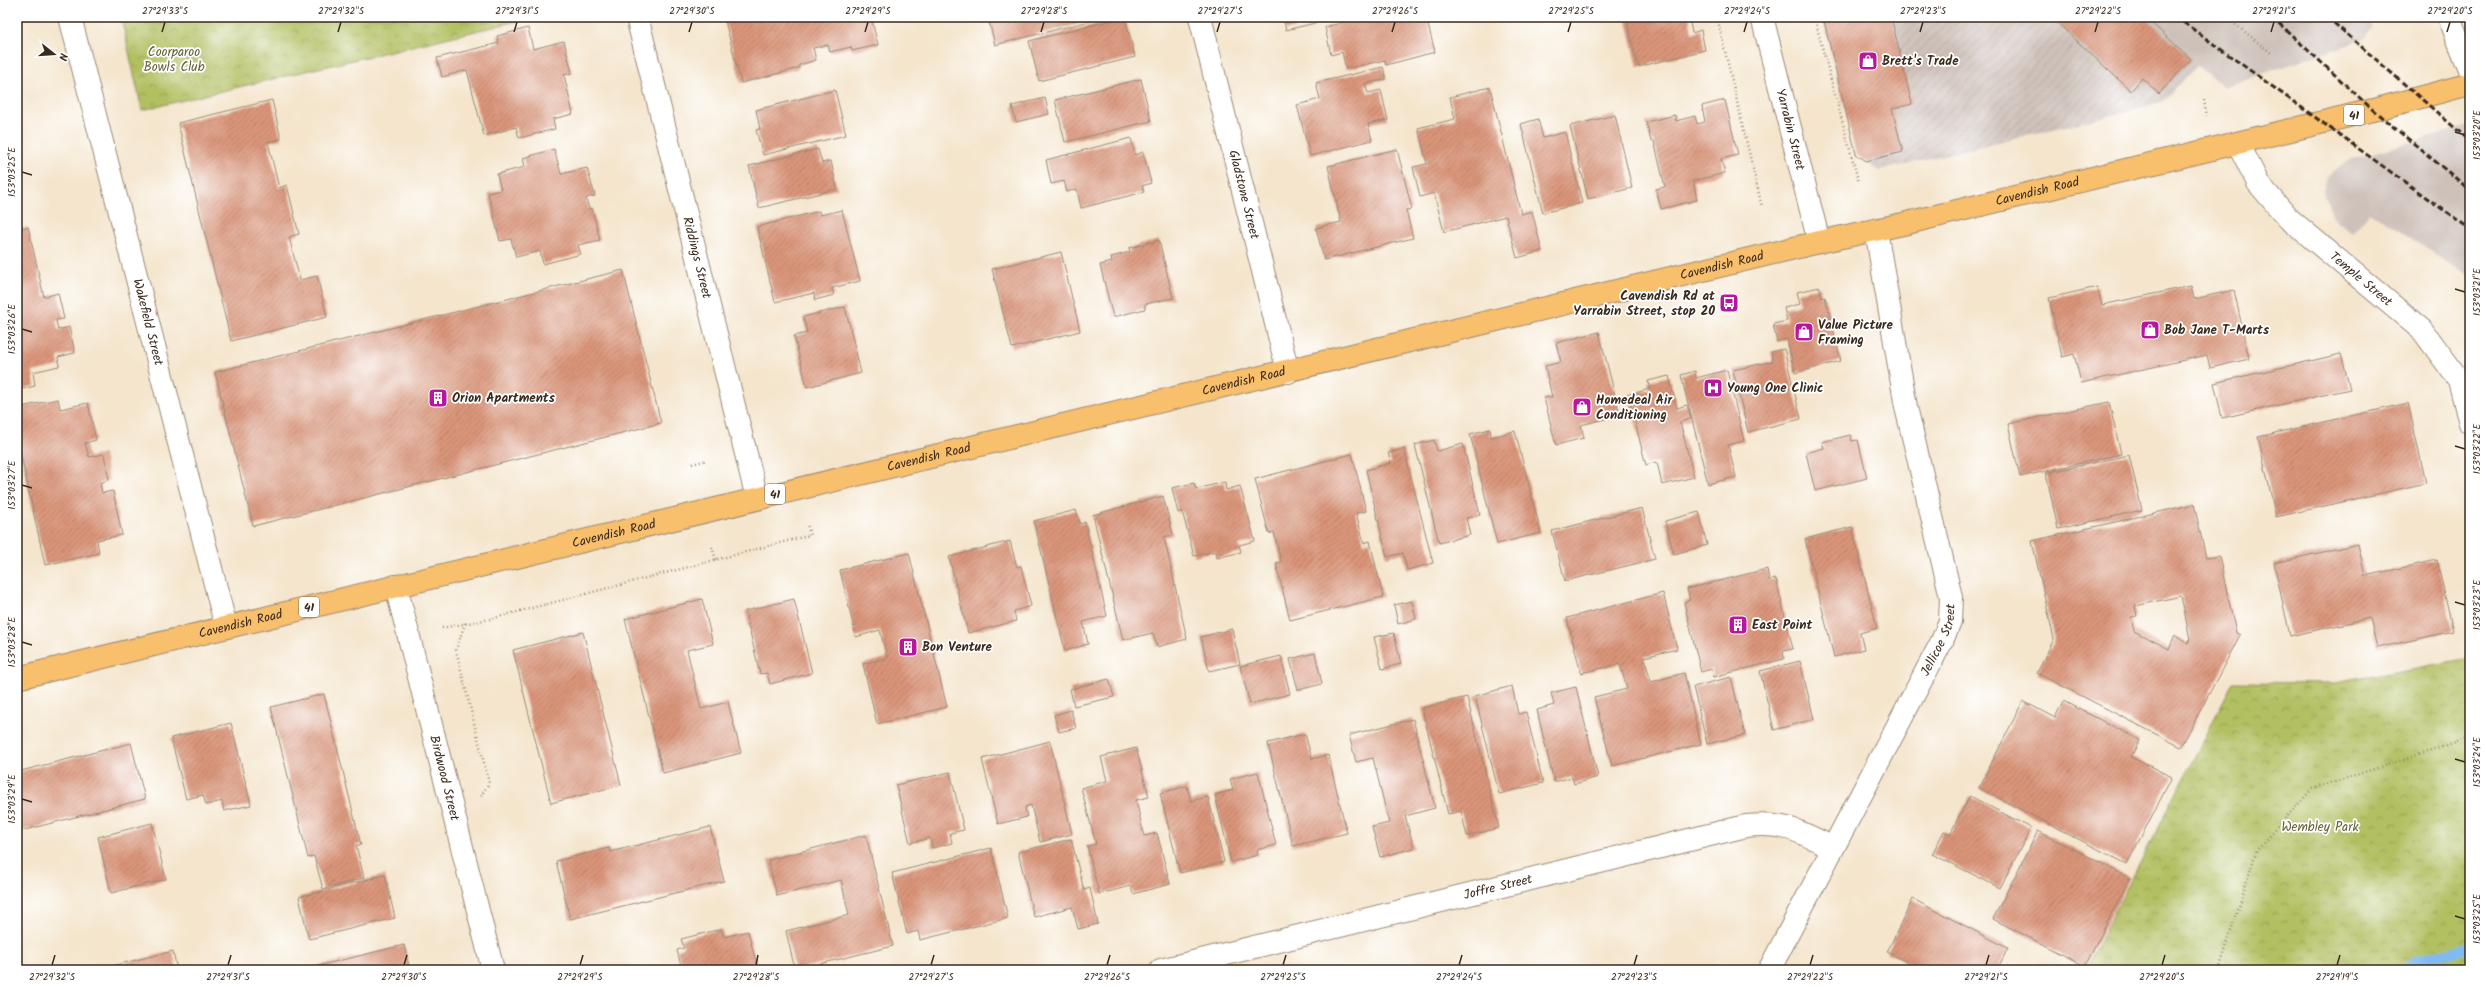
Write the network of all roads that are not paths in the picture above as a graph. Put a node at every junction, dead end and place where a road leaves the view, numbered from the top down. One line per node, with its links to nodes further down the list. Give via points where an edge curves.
1 (70, 17): 15 (street, Wakefield Street)
2 (637, 17): 13 (street, Riddings Street)
3 (1200, 17): 11 (street, Gladstone Street)
4 (1762, 17): 10 (street, Yarrabin Street)
5 (2449, 17): 6 (street)
6 (2470, 70)
7 (2470, 84): 8 (main road, Cavendish Road / 41)
8 (2238, 142): 9 (main road, Cavendish Road / 41); 12 (street, Temple Street, via 2258,183 2288,218 2423,331 2459,380)
9 (1876, 230): 10 (main road, Cavendish Road / 41); 17 (street, Jellicoe Street, via 1906,407 1951,597 1952,611 1947,632)
10 (1819, 242): 11 (main road, Cavendish Road / 41)
11 (1288, 372): 13 (main road, Cavendish Road / 41)
12 (2470, 423)
13 (756, 498): 14 (main road, Cavendish Road / 41)
14 (396, 586): 15 (main road, Cavendish Road / 41); 18 (street, Birdwood Street)
15 (226, 627): 16 (main road, Cavendish Road / 41)
16 (17, 678)
17 (1833, 848): 19 (street, Joffre Street, via 1792,828 1768,823 1746,826); 20 (street, Jellicoe Street)
18 (493, 970)
19 (1161, 970)
20 (1770, 970)

